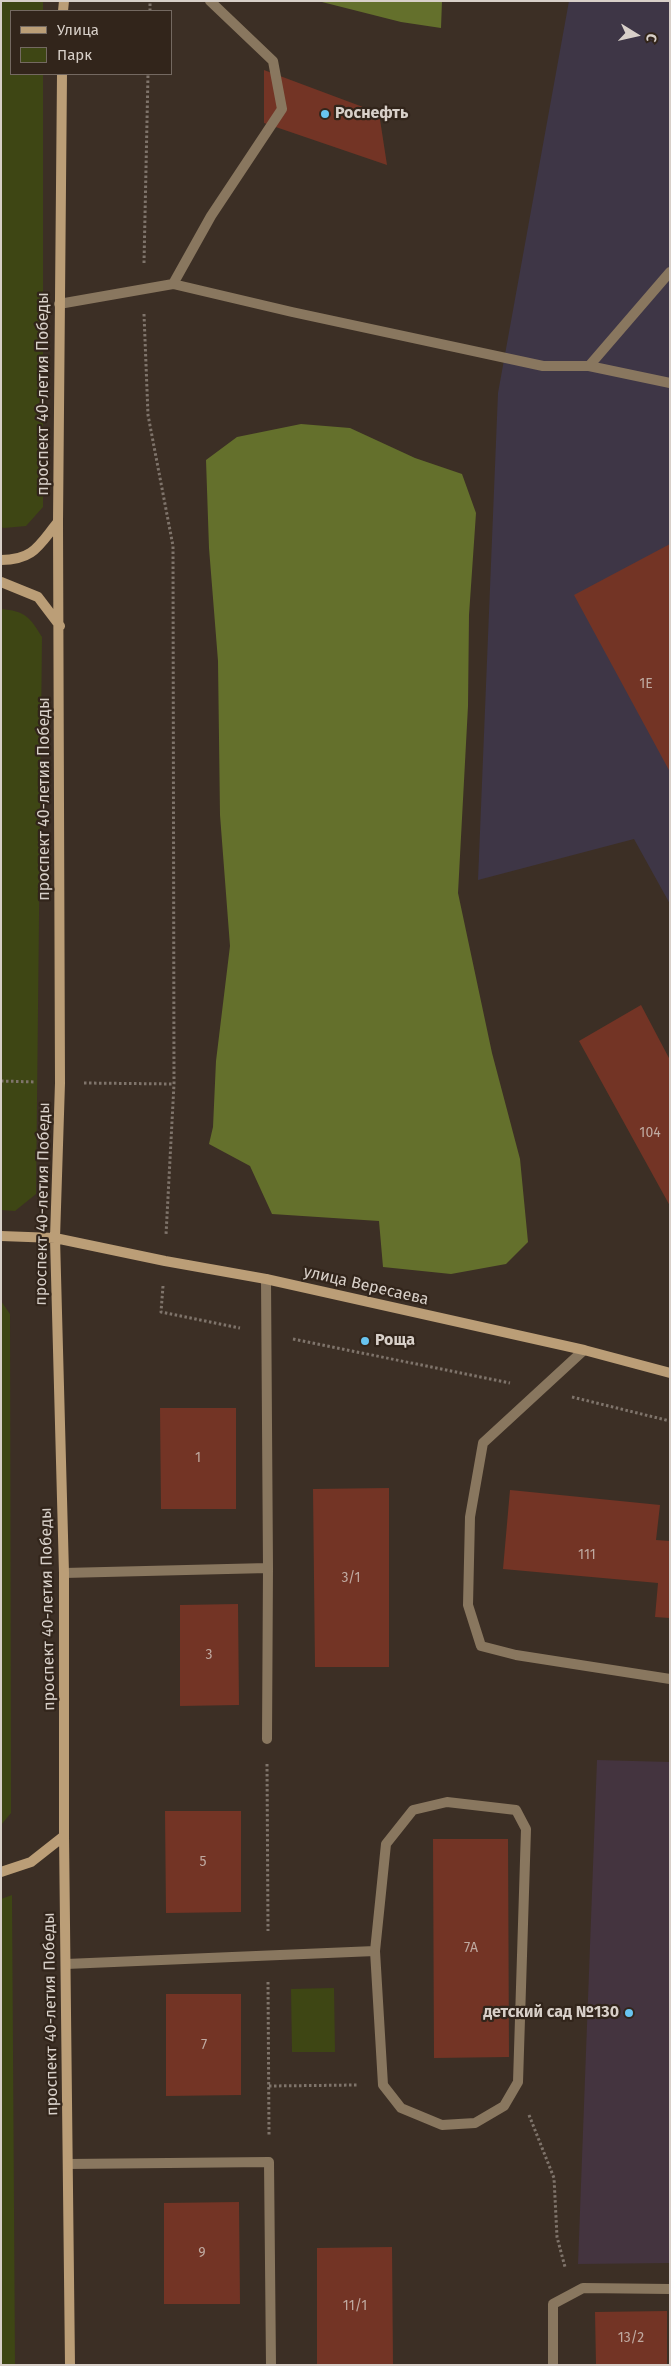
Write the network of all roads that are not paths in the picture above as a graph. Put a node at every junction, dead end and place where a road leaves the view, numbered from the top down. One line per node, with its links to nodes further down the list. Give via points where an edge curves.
1 (210, 1): 4 (lane, via 273,61 282,109 211,216)
2 (62, 75): 5 (main road, проспект 40-летия Победы)
3 (670, 272): 6 (lane)
4 (173, 284): 5 (lane); 6 (lane, via 543,366)
5 (59, 304): 8 (main road, проспект 40-летия Победы)
6 (589, 366): 7 (lane)
7 (670, 383)
8 (58, 522): 9 (main road, via 36,550 18,560); 11 (main road, проспект 40-летия Победы)
9 (1, 560)
10 (1, 582): 11 (main road, via 38,597)
11 (60, 626): 13 (main road, проспект 40-летия Победы, via 60,1083)
12 (1, 1236): 13 (main road, улица Вересаева)
13 (54, 1238): 14 (main road, улица Вересаева); 18 (main road, проспект 40-летия Победы)
14 (266, 1279): 15 (main road, улица Вересаева); 17 (lane)
15 (584, 1350): 16 (main road, улица Вересаева); 19 (lane, via 483,1444 470,1517 468,1606 481,1646 516,1655)
16 (670, 1373)
17 (268, 1568): 18 (lane); 20 (lane)
18 (64, 1573): 21 (main road, проспект 40-летия Победы)
19 (670, 1679)
20 (267, 1739)
21 (64, 1836): 22 (main road, via 31,1862); 24 (main road, проспект 40-летия Победы)
22 (1, 1872)
23 (374, 1951): 23 (lane, via 386,1844 413,1810 447,1802 516,1810 526,1829 518,2082 504,2106 475,2123 442,2125 401,2108 383,2085); 24 (lane)
24 (66, 1964): 25 (main road, проспект 40-летия Победы)
25 (68, 2164): 27 (main road, проспект 40-летия Победы); 28 (lane, via 269,2162)
26 (670, 2288): 29 (lane, via 583,2288 553,2304)
27 (70, 2365)
28 (271, 2365)
29 (553, 2365)

